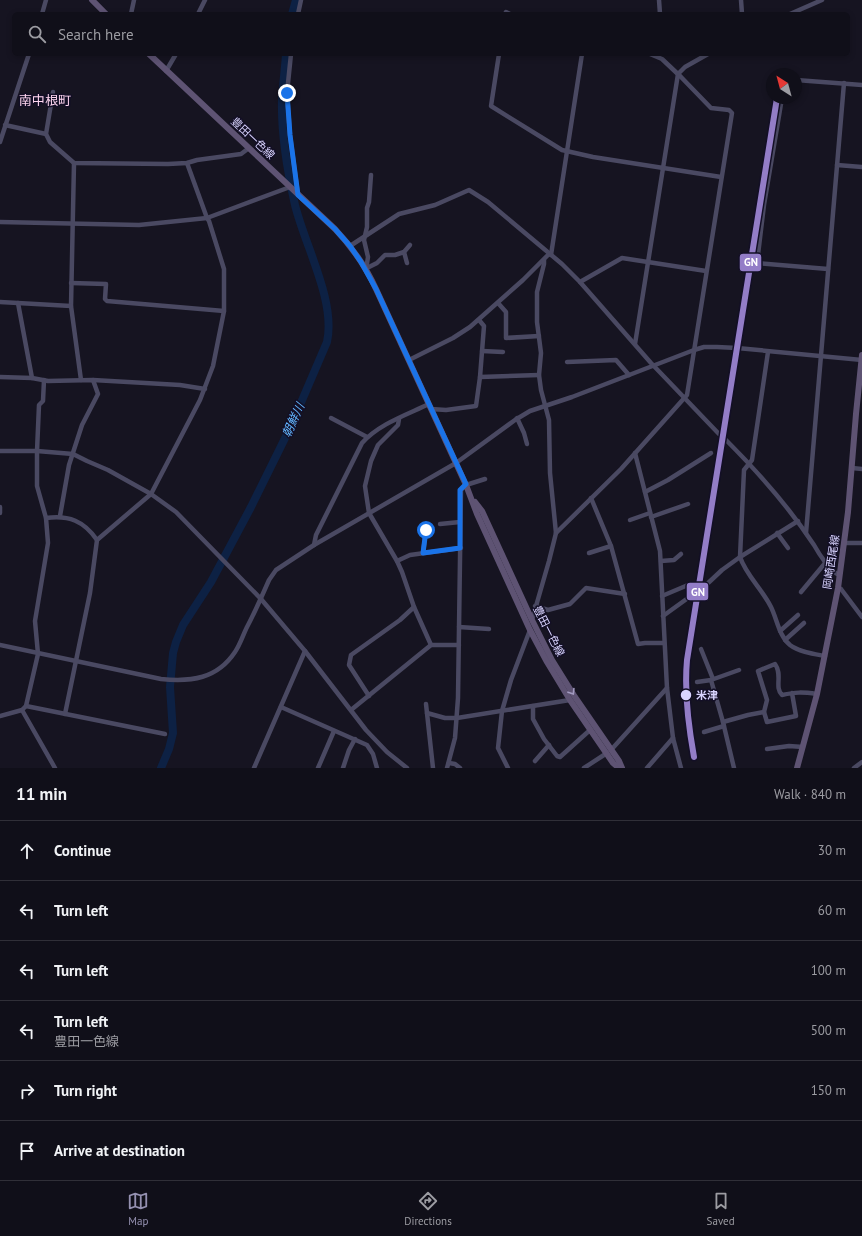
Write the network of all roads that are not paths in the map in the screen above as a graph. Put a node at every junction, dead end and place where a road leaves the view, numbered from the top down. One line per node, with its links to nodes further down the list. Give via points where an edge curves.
1 (46, 0): 9 (street)
2 (92, 0): 10 (main road)
3 (134, 0): 11 (street)
4 (204, 0): 12 (street)
5 (301, 0): 13 (street)
6 (659, 0): 14 (street)
7 (741, 0): 15 (street)
8 (822, 0): 16 (street)
9 (43, 12)
10 (104, 12)
11 (131, 12)
12 (199, 12)
13 (298, 12)
14 (660, 12)
15 (742, 12)
16 (795, 12)
17 (28, 56): 32 (street)
18 (150, 56): 25 (main road, 豊田一色線)
19 (175, 56): 25 (street)
20 (291, 56): 45 (street, via 287,93)
21 (499, 56): 36 (street, via 491,106 540,138)
22 (582, 56): 36 (street)
23 (704, 56): 26 (street)
24 (661, 57): 26 (street)
25 (166, 71): 35 (main road, 豊田一色線)
26 (678, 74): 41 (street); 43 (street, via 711,108 729,110 732,113)
27 (802, 80): 28 (street)
28 (844, 83): 29 (street); 39 (street)
29 (862, 85)
30 (53, 92): 33 (street)
31 (781, 104): 58 (street, via 757,263)
32 (6, 125): 33 (street); 34 (street)
33 (46, 134): 37 (street, via 50,142)
34 (0, 142)
35 (249, 148): 38 (street, via 241,154); 44 (main road, 豊田一色線)
36 (566, 151): 41 (street); 53 (street)
37 (74, 163): 38 (street); 48 (street)
38 (187, 163): 46 (street)
39 (837, 165): 40 (street); 58 (street)
40 (862, 167)
41 (662, 169): 43 (street); 55 (street)
42 (371, 175): 49 (street)
43 (721, 178): 59 (street)
44 (288, 185): 45 (main road, 豊田一色線); 46 (street)
45 (297, 194): 51 (main road, 豊田一色線)
46 (207, 218): 48 (street, via 138,225); 66 (street, via 224,269)
47 (0, 222): 48 (street)
48 (73, 224): 61 (street)
49 (364, 236): 51 (street); 53 (street, via 400,214 435,205 468,190 488,202); 57 (street)
50 (410, 245): 52 (street)
51 (350, 246): 57 (main road, 豊田一色線)
52 (404, 252): 56 (street); 57 (street, via 395,256 385,255)
53 (550, 254): 54 (street); 60 (street)
54 (544, 260): 64 (street); 68 (street, via 537,292)
55 (648, 262): 59 (street); 60 (street, via 618,259); 69 (street)
56 (407, 263)
57 (367, 269): 76 (main road, 豊田一色線)
58 (828, 269): 75 (street)
59 (706, 271): 70 (street)
60 (580, 282): 69 (street)
61 (71, 283): 65 (street); 66 (street, via 106,284 107,301)
62 (0, 302): 63 (street)
63 (18, 303): 65 (street); 84 (street)
64 (498, 303): 67 (street); 68 (street, via 506,312 506,338)
65 (71, 306): 86 (street)
66 (224, 311): 88 (street, via 213,366)
67 (479, 320): 71 (street, via 484,326); 76 (street, via 453,338)
68 (539, 336): 80 (street)
69 (635, 344): 79 (street)
70 (694, 350): 73 (street, via 717,347); 79 (street); 89 (street)
71 (482, 351): 72 (street); 83 (street)
72 (503, 352)
73 (768, 352): 75 (street); 105 (street, via 752,458)
74 (862, 355): 77 (main road, 岡崎西尾線)
75 (821, 356): 77 (street); 128 (street)
76 (409, 360): 91 (main road, 豊田一色線)
77 (862, 360): 106 (main road, 岡崎西尾線)
78 (567, 362): 81 (street, via 616,360)
79 (654, 365): 81 (street); 89 (street)
80 (539, 374): 83 (street); 90 (street)
81 (629, 375): 90 (street)
82 (0, 377): 84 (street)
83 (480, 377): 91 (street, via 476,406 446,410)
84 (32, 378): 85 (street)
85 (44, 380): 86 (street); 100 (street, via 43,401 39,405)
86 (81, 380): 87 (street)
87 (93, 380): 88 (street); 103 (street, via 98,394 82,425)
88 (205, 389): 111 (street)
89 (685, 398): 95 (street); 101 (street)
90 (546, 406): 93 (street); 126 (street)
91 (430, 407): 94 (street); 104 (main road, 豊田一色線)
92 (330, 418): 96 (street)
93 (517, 418): 98 (street); 104 (street)
94 (399, 419): 96 (street); 117 (street, via 398,425 378,445 371,461 365,486)
95 (719, 434)
96 (368, 437): 132 (street, via 362,443 316,535)
97 (726, 440): 105 (street)
98 (527, 444)
99 (0, 451): 100 (street)
100 (37, 451): 103 (street); 120 (street, via 37,486)
101 (635, 453): 110 (street); 113 (street)
102 (711, 453): 110 (street)
103 (74, 454): 111 (street); 119 (street, via 69,465)
104 (456, 463): 109 (main road, 豊田一色線); 117 (street)
105 (749, 463): 122 (street); 139 (street, via 744,470)
106 (852, 468): 107 (street); 130 (main road, 岡崎西尾線)
107 (862, 469)
108 (485, 478): 109 (street)
109 (466, 484): 112 (main road, 豊田一色線); 123 (street, via 460,490)
110 (645, 492): 118 (street)
111 (151, 494): 129 (street); 149 (street, via 176,512)
112 (471, 495): 155 (main road, 豊田一色線, via 482,511); 159 (main road, 豊田一色線, via 477,514)
113 (592, 498): 126 (street); 133 (street)
114 (688, 504): 118 (street)
115 (0, 507): 116 (street)
116 (0, 513)
117 (369, 513): 132 (street); 140 (street)
118 (651, 515): 121 (street); 141 (street)
119 (60, 516): 120 (street); 129 (street, via 84,525)
120 (46, 518): 168 (street, via 48,543 35,621)
121 (630, 520)
122 (798, 521): 127 (street); 128 (street)
123 (460, 522): 124 (street); 134 (street)
124 (440, 524)
125 (426, 530): 136 (street)
126 (556, 532): 150 (street)
127 (778, 533): 135 (street); 139 (street)
128 (806, 533): 142 (street)
129 (97, 540): 170 (street)
130 (845, 543): 131 (street); 143 (main road, 岡崎西尾線)
131 (862, 543)
132 (314, 545): 149 (street, via 276,570)
133 (611, 546): 137 (street); 147 (street)
134 (460, 548): 136 (street); 157 (street)
135 (788, 548)
136 (423, 553): 140 (street)
137 (588, 553)
138 (681, 554): 141 (street, via 674,560)
139 (740, 557): 153 (street); 160 (street, via 742,565 768,602)
140 (397, 561): 151 (street)
141 (660, 561): 148 (street)
142 (826, 562): 143 (street); 146 (street)
143 (840, 575): 145 (main road, 岡崎西尾線)
144 (688, 585): 148 (street)
145 (838, 588): 154 (street); 169 (main road, 岡崎西尾線)
146 (801, 592)
147 (625, 594): 150 (street, via 586,588 570,604 548,610); 162 (street, via 638,644)
148 (662, 596): 153 (street)
149 (261, 598): 167 (street); 170 (street, via 236,651 212,674 179,681)
150 (535, 606): 155 (street)
151 (414, 607): 164 (street); 177 (street, via 351,656 349,665)
152 (798, 614): 160 (street)
153 (663, 616): 162 (street)
154 (862, 617)
155 (532, 620): 201 (main road, 豊田一色線, one-way to 201, via 559,671)
156 (804, 623): 161 (street)
157 (459, 628): 158 (street); 165 (street)
158 (489, 630)
159 (530, 630): 178 (main road, 豊田一色線); 185 (street)
160 (780, 631): 161 (street)
161 (786, 640): 169 (street, via 790,646 799,650)
162 (664, 643): 174 (street)
163 (0, 645): 168 (street)
164 (432, 645): 165 (street); 177 (street)
165 (459, 645): 190 (street)
166 (701, 649): 172 (street)
167 (305, 650): 181 (street); 184 (street)
168 (38, 654): 170 (street); 180 (street)
169 (825, 656): 176 (main road, 岡崎西尾線)
170 (76, 661): 188 (street)
171 (739, 670): 172 (street)
172 (712, 679): 173 (street); 191 (street)
173 (697, 682)
174 (667, 688): 196 (street); 201 (street)
175 (792, 693): 176 (street); 186 (street, via 796,716 767,722); 186 (street, via 780,694 779,672 775,664 760,670 758,673 767,700)
176 (817, 694): 199 (main road, 岡崎西尾線)
177 (369, 696): 184 (street)
178 (570, 700): 182 (street); 192 (main road, 豊田一色線)
179 (426, 704): 187 (street)
180 (26, 706): 183 (street); 188 (street)
181 (281, 706): 193 (street); 206 (street)
182 (533, 706): 185 (street); 198 (street, via 533,719)
183 (22, 710): 189 (street); 205 (street)
184 (351, 710): 210 (street, via 376,741)
185 (502, 711): 190 (street); 214 (street, via 498,748)
186 (764, 712): 191 (street)
187 (427, 713): 190 (street); 211 (street)
188 (65, 714): 195 (street)
189 (0, 716)
190 (457, 718): 203 (street)
191 (724, 724): 194 (street); 219 (street)
192 (590, 730): 198 (street, via 560,756 557,756); 201 (main road, 豊田一色線)
193 (334, 731): 197 (street); 207 (street)
194 (704, 732)
195 (165, 734)
196 (674, 738): 217 (street); 218 (street)
197 (355, 739): 208 (street); 209 (street, via 367,745)
198 (549, 745): 202 (street)
199 (803, 747): 200 (street); 220 (main road, 岡崎西尾線)
200 (767, 749)
201 (609, 752): 215 (street); 216 (main road, 豊田一色線, via 619,761)
202 (535, 761)
203 (449, 762): 212 (street); 213 (street)
204 (862, 762): 221 (street)
205 (55, 768)
206 (254, 768)
207 (318, 768)
208 (343, 768)
209 (377, 768)
210 (407, 768)
211 (433, 768)
212 (447, 768)
213 (460, 768)
214 (508, 768)
215 (584, 768)
216 (620, 768)
217 (647, 768)
218 (681, 768)
219 (734, 768)
220 (797, 768)
221 (854, 768)

